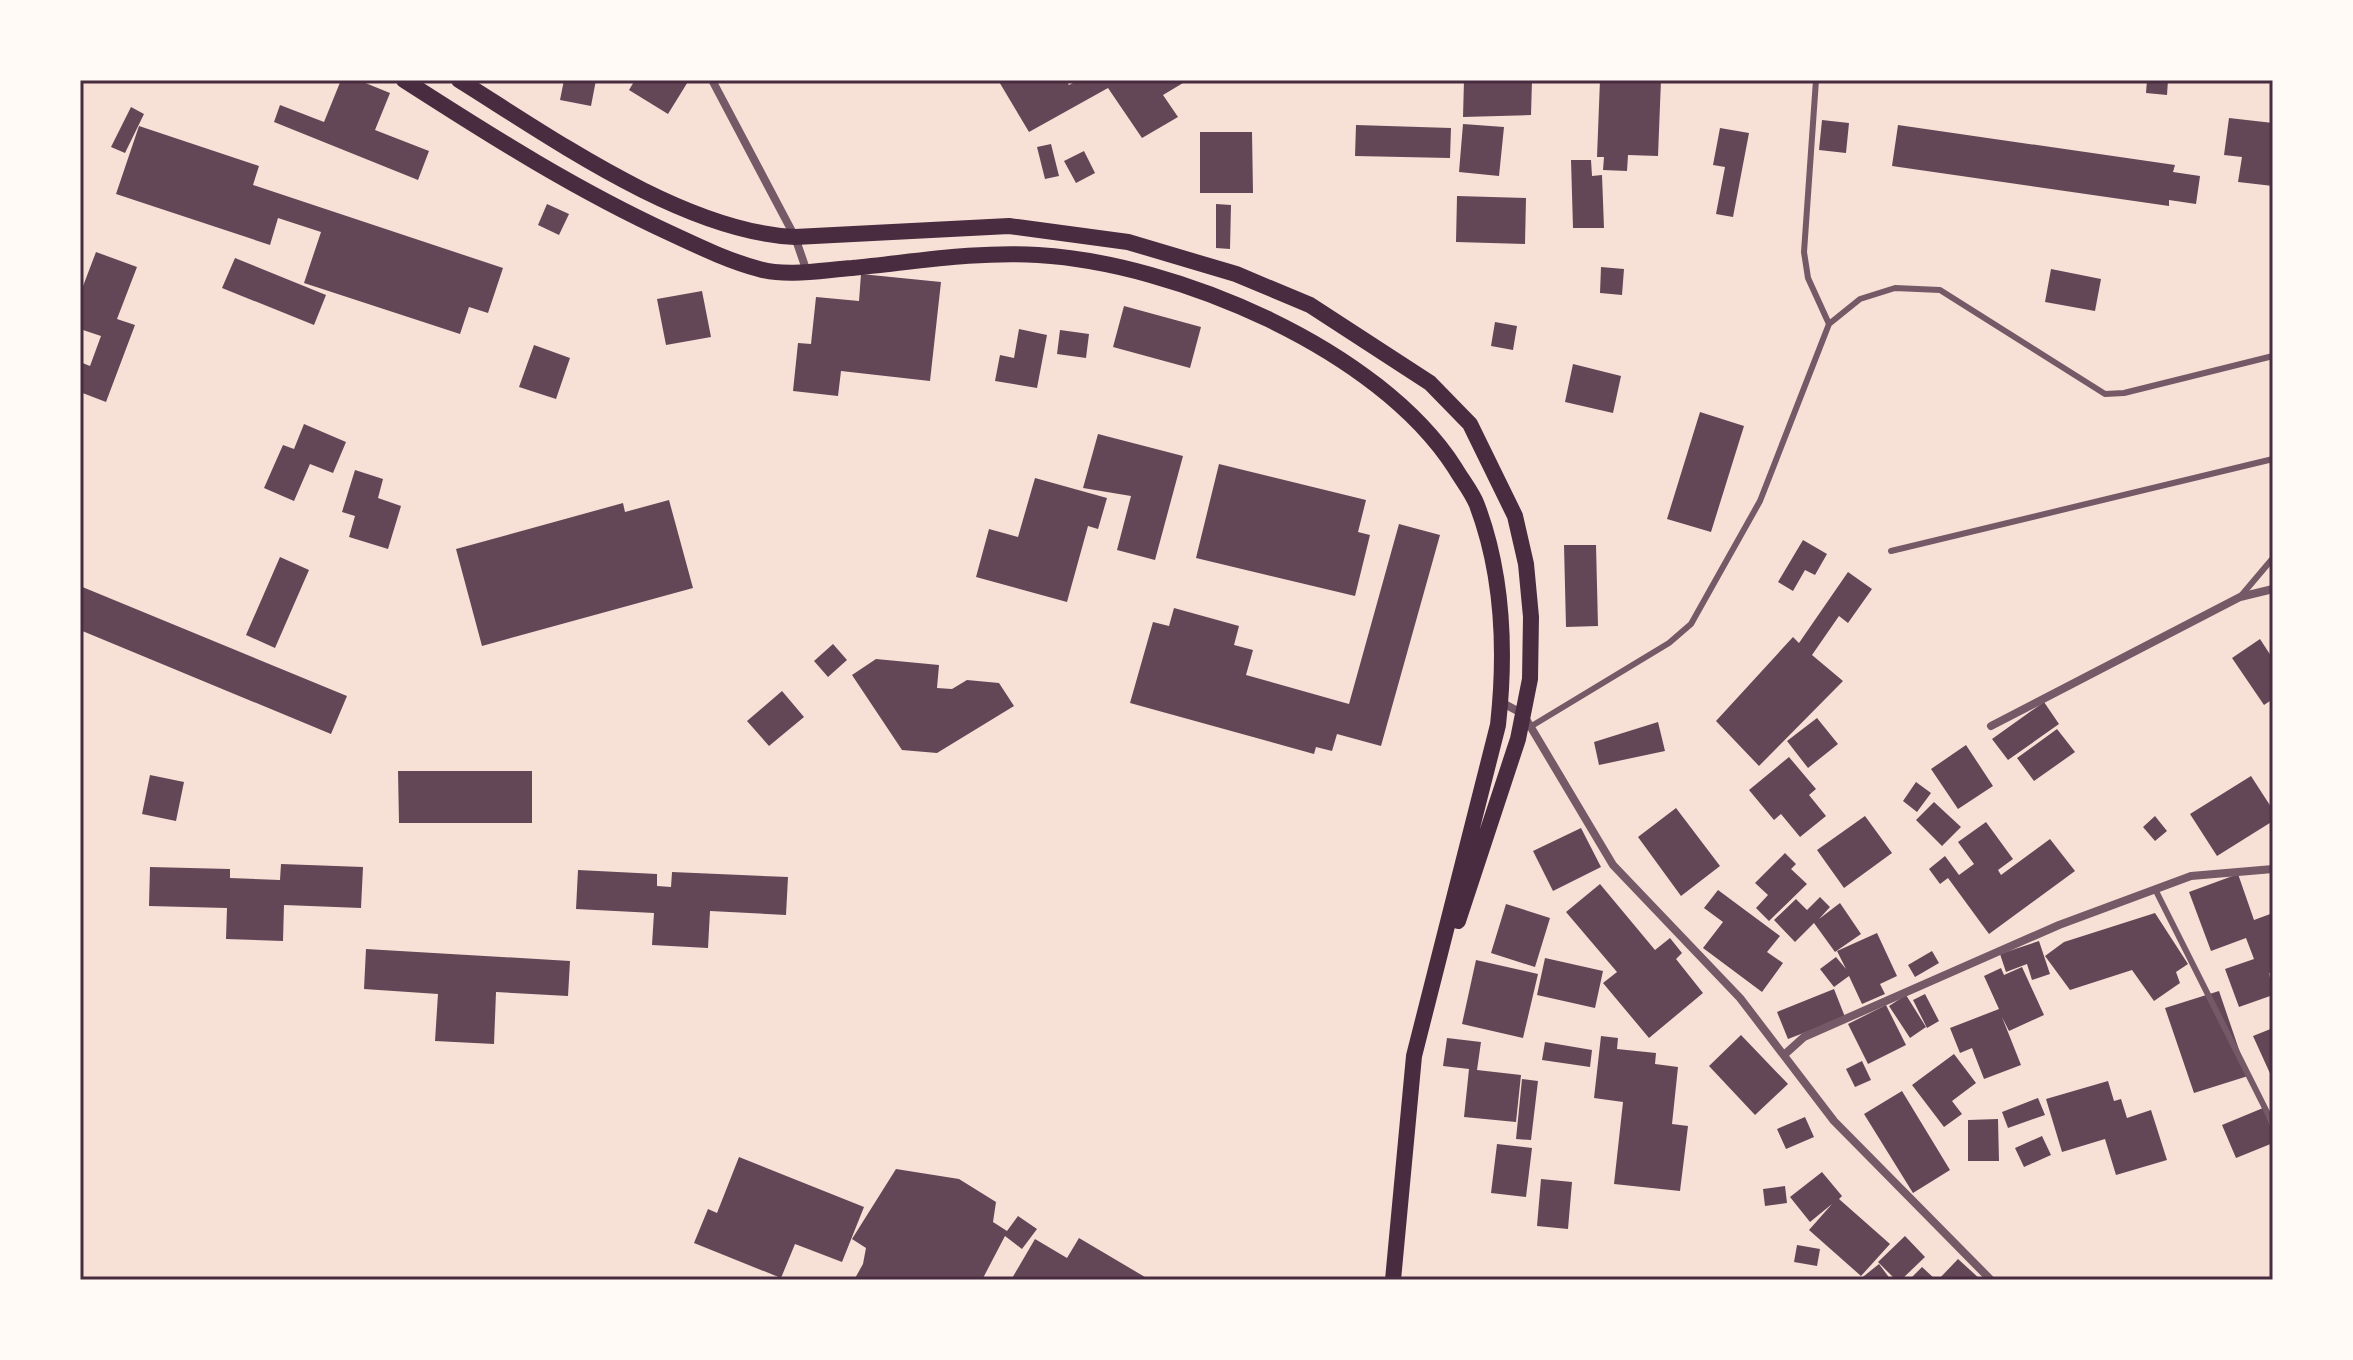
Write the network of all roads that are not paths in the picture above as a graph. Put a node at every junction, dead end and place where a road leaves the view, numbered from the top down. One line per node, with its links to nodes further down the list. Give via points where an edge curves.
1 (404, 80): 6 (main road, via 512,149 635,217 762,270)
2 (459, 80): 5 (main road, via 649,192 725,225)
3 (712, 80): 5 (street)
4 (1816, 80): 7 (lane, via 1804,252 1808,278)
5 (795, 237): 6 (street); 15 (main road, via 1009,226 1128,242 1236,274 1310,305 1383,350 1430,383 1470,424 1515,516 1531,617)
6 (807, 272): 14 (main road, via 987,254 1111,265 1197,291 1319,346 1374,383 1426,428 1476,502 1496,578)
7 (1829, 324): 8 (lane, via 1860,299 1895,288 1940,290 2105,394); 15 (lane, via 1760,501 1691,624 1669,643)
8 (2273, 356)
9 (2273, 459): 10 (lane)
10 (1891, 551)
11 (2273, 558): 13 (lane)
12 (2273, 589): 13 (street)
13 (2240, 597): 16 (street)
14 (1500, 701): 15 (street); 20 (main road)
15 (1526, 720): 19 (street, via 1613,865 1740,998); 20 (main road)
16 (1991, 726)
17 (2273, 869): 18 (street, via 2191,876)
18 (2155, 889): 19 (street, via 2059,925 1804,1037); 21 (lane)
19 (1784, 1055): 23 (street, via 1834,1121)
20 (1414, 1056): 22 (main road)
21 (2273, 1124)
22 (1393, 1280)
23 (1991, 1280)

